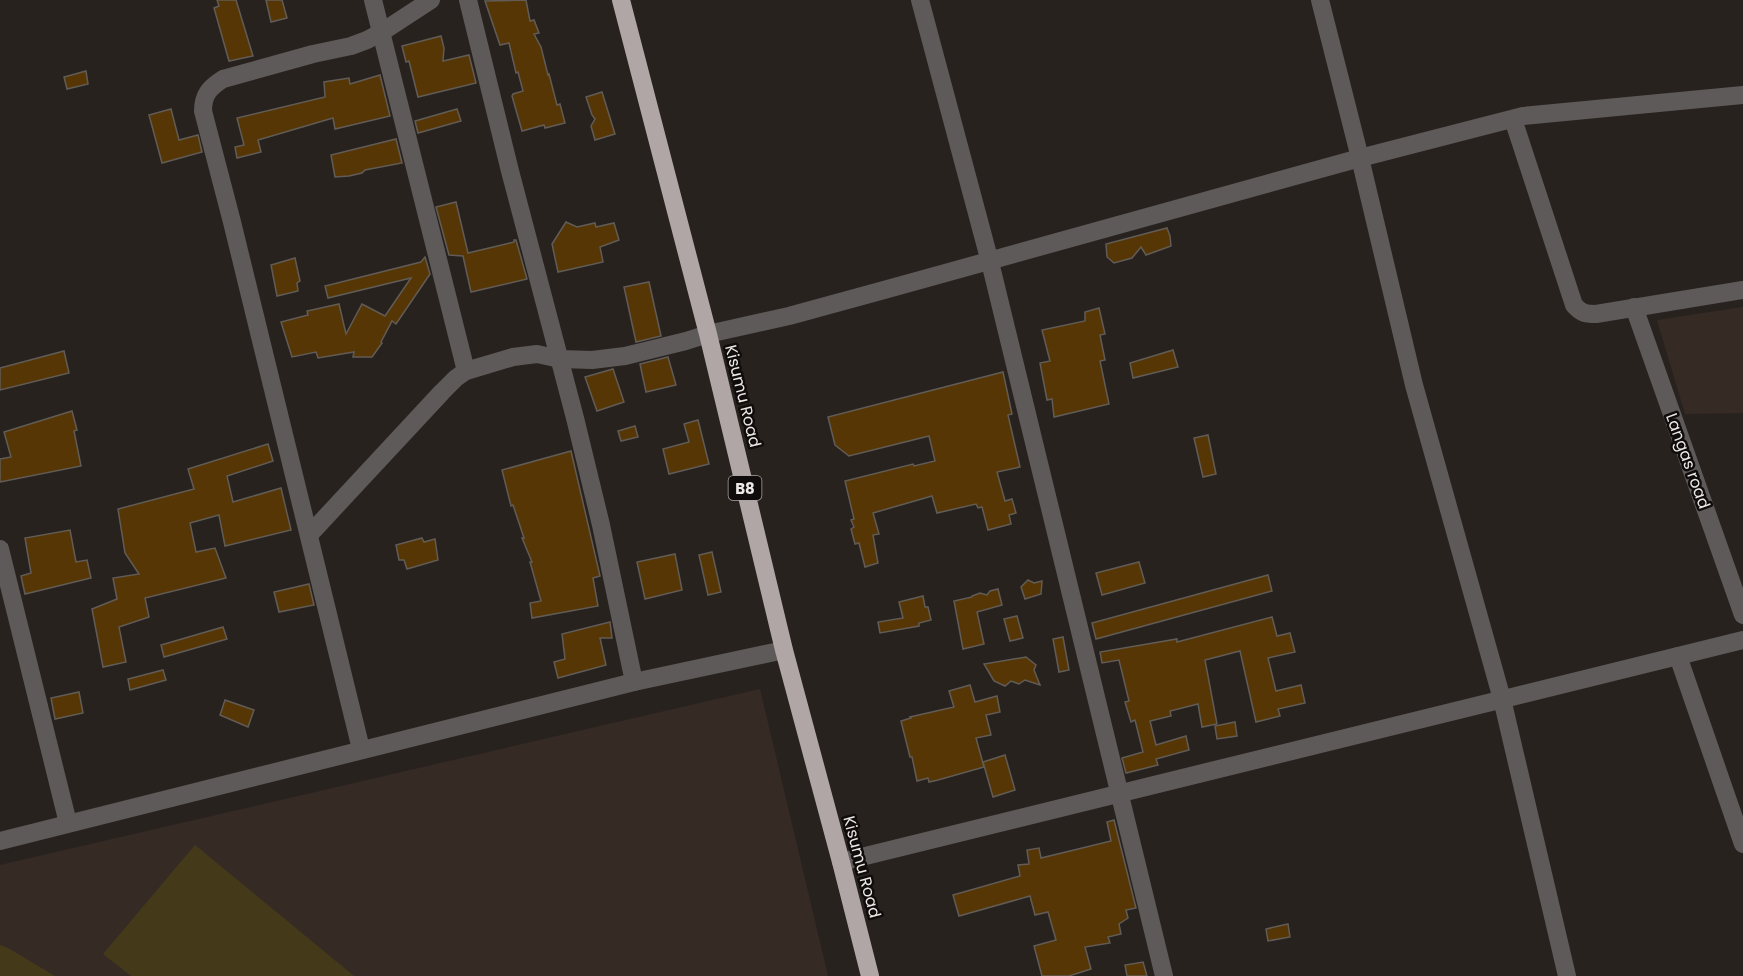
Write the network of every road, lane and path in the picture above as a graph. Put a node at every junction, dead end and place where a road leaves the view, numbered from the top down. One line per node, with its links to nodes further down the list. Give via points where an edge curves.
1 (373, 0): 7 (street)
2 (430, 0): 7 (street)
3 (468, 0): 15 (street)
4 (621, 0): 14 (highway, Kisumu Road / B8)
5 (920, 0): 11 (street)
6 (1320, 0): 10 (street)
7 (382, 32): 16 (street); 17 (street, via 351,46 223,79 211,87 203,102)
8 (1743, 95): 9 (street)
9 (1513, 119): 10 (street); 13 (street, via 1574,305 1586,314)
10 (1360, 158): 11 (street); 24 (street, via 1414,385)
11 (990, 262): 14 (street); 26 (street)
12 (1743, 290): 13 (street)
13 (1634, 307): 19 (street, Langas road)
14 (708, 334): 15 (street, via 625,356); 21 (highway, Kisumu Road / B8)
15 (560, 359): 16 (street, via 525,355); 23 (street)
16 (466, 371): 17 (street)
17 (309, 535): 25 (street)
18 (0, 549): 27 (street)
19 (1743, 615)
20 (1743, 640): 22 (street)
21 (784, 650): 23 (street); 30 (highway, Kisumu Road / B8)
22 (1678, 656): 24 (street); 29 (street)
23 (634, 682): 25 (street)
24 (1502, 699): 26 (street); 33 (street)
25 (361, 749): 27 (street)
26 (1119, 792): 30 (street); 32 (street)
27 (68, 824): 28 (street)
28 (0, 841)
29 (1743, 842)
30 (841, 862): 31 (highway, Kisumu Road / B8)
31 (870, 976)
32 (1164, 976)
33 (1567, 976)

